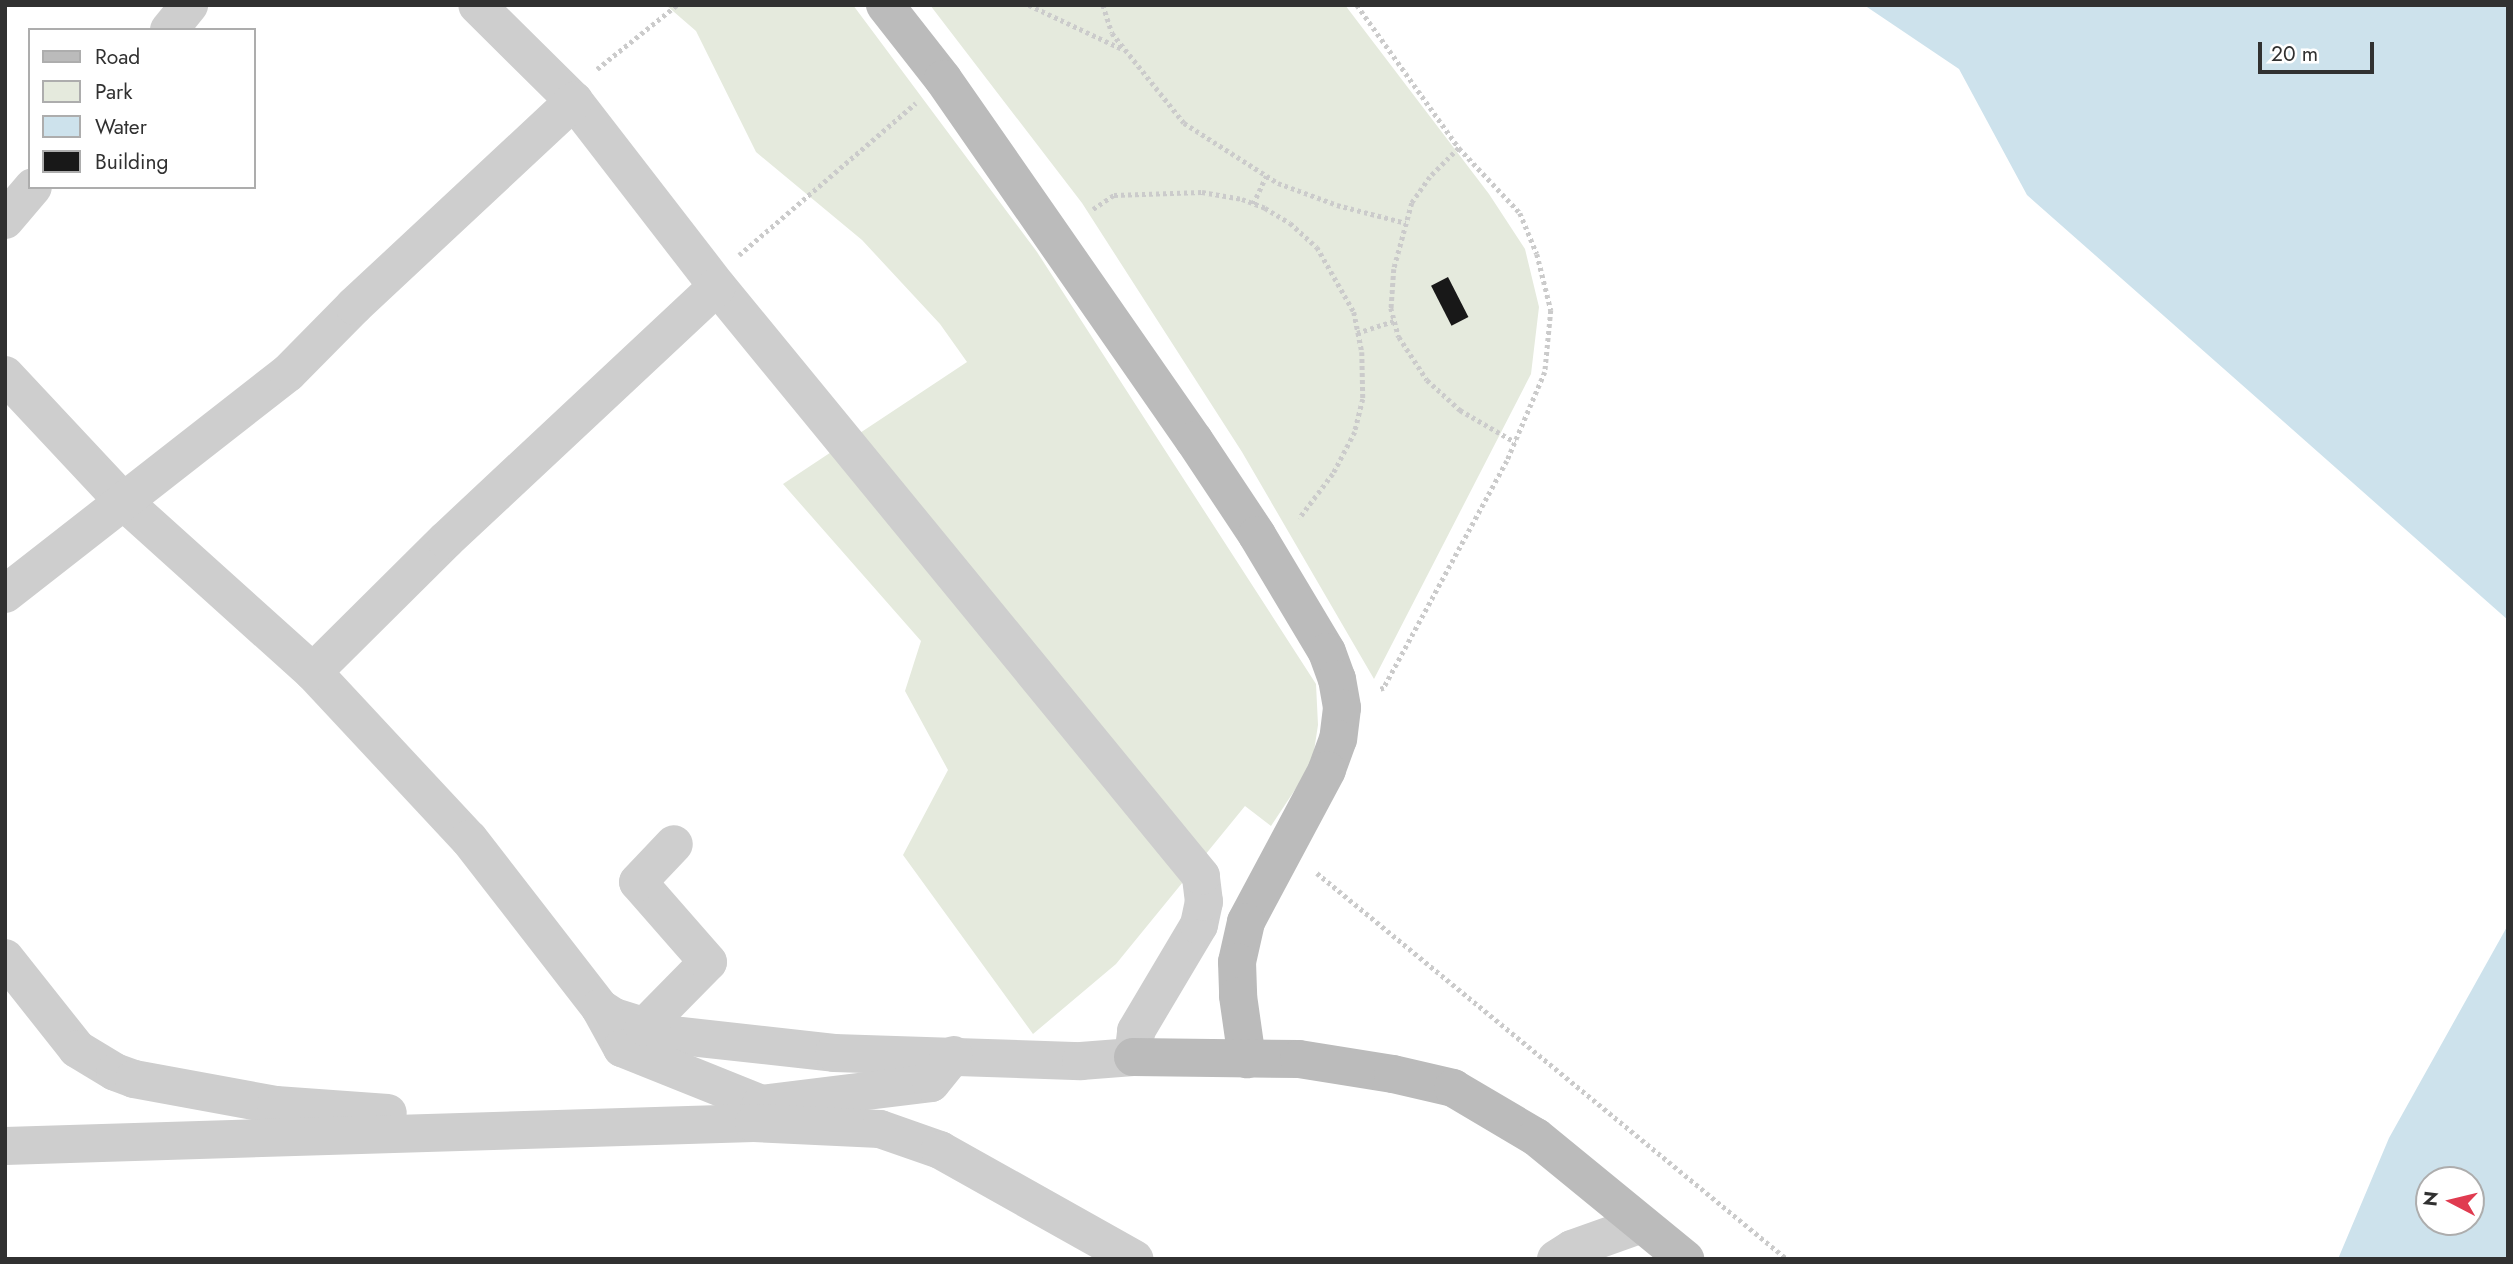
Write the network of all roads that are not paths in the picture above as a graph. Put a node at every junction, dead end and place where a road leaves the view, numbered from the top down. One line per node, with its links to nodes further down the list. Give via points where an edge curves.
1 (189, 5): 4 (street)
2 (477, 5): 5 (street)
3 (885, 5): 19 (street, via 943,79 1257,535 1327,652 1337,679 1342,708 1327,771 1246,922 1237,961)
4 (171, 28)
5 (570, 97): 8 (street); 10 (street, via 288,373)
6 (31, 189): 7 (street)
7 (5, 220)
8 (715, 282): 12 (street); 18 (street, via 1201,876 1199,925 1136,1031)
9 (5, 375): 10 (street)
10 (124, 502): 11 (street); 12 (street)
11 (5, 594)
12 (313, 672): 15 (street, via 469,839)
13 (674, 844): 16 (street, via 638,882 708,962)
14 (5, 958): 21 (street, via 77,1049 134,1079 276,1105 423,1115)
15 (600, 1008): 16 (street); 20 (street, via 622,1048)
16 (644, 1027): 17 (street, via 672,1035 834,1053)
17 (954, 1055): 18 (street, via 1081,1061); 20 (street, via 931,1083)
18 (1133, 1057): 19 (street)
19 (1247, 1059): 23 (street, via 1299,1059 1453,1088 1536,1137)
20 (757, 1114): 21 (street); 24 (street, via 880,1129 940,1150)
21 (505, 1130): 22 (street)
22 (5, 1146)
23 (1642, 1224): 25 (street); 26 (street)
24 (1134, 1259)
25 (1556, 1259)
26 (1685, 1259)

